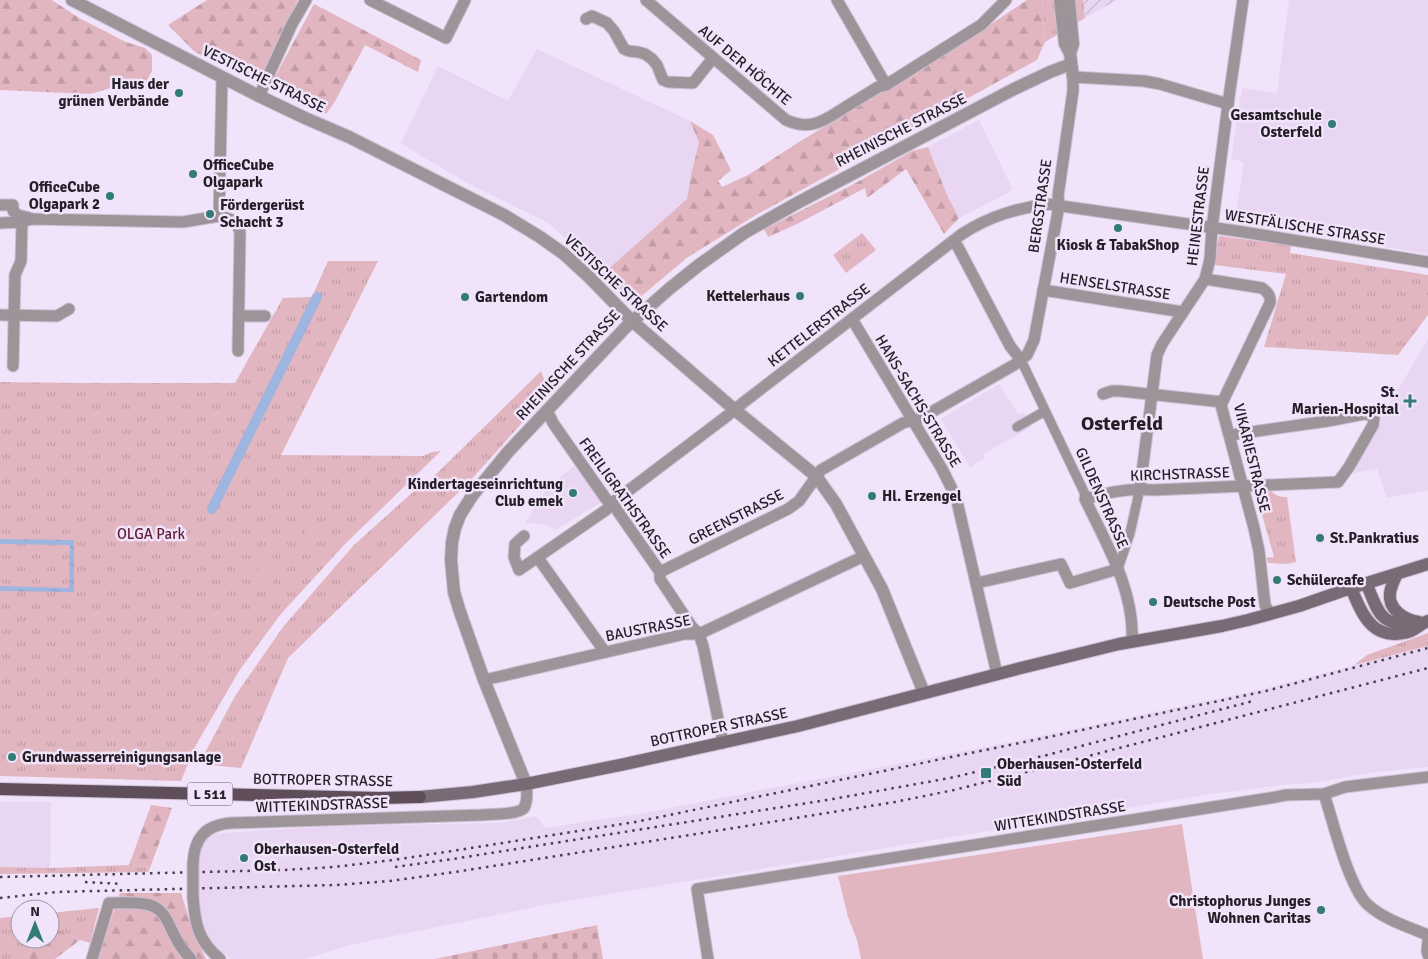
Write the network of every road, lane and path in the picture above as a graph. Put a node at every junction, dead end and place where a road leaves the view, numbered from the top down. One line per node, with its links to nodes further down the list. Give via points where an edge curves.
1 (72, 0): 14 (street, VESTISCHE STRASSE)
2 (306, 0): 16 (street)
3 (370, 0): 4 (street, via 446,38)
4 (465, 0)
5 (646, 0): 12 (street, AUF DER HÖCHTE)
6 (837, 0): 15 (street)
7 (1006, 0): 15 (street, AUF DER HÖCHTE, via 981,25)
8 (1060, 0): 13 (street, BERGSTRASSE, via 1065,44)
9 (1069, 0): 13 (street, BERGSTRASSE, via 1074,44)
10 (1243, 0): 17 (street, HEINESTRASSE)
11 (586, 19): 12 (street, via 592,16 607,24 624,49 652,59 663,80 668,82 693,83)
12 (712, 58): 15 (street, AUF DER HÖCHTE, via 794,124 806,125 825,120)
13 (1072, 65): 17 (street, via 1160,84); 19 (street, BERGSTRASSE, via 1073,91); 35 (street, RHEINISCHE STRASSE, via 1060,67 1014,89 760,223 699,265)
14 (222, 78): 16 (street, VESTISCHE STRASSE); 20 (street)
15 (886, 85)
16 (258, 96): 35 (street, VESTISCHE STRASSE, via 349,137 520,224 576,265)
17 (1228, 104): 23 (street, HEINESTRASSE)
18 (0, 205): 21 (street, via 13,205 13,211)
19 (1059, 206): 23 (street, WESTFÄLISCHE STRASSE); 24 (street, KETTELERSTRASSE, via 1029,206 999,214); 27 (street, BERGSTRASSE)
20 (219, 216): 21 (street, via 183,222); 32 (street, via 232,219 240,232)
21 (27, 220): 22 (street); 31 (street, via 21,261 15,275)
22 (0, 223)
23 (1212, 228): 25 (street, WESTFÄLISCHE STRASSE); 26 (street, HEINESTRASSE)
24 (953, 241): 34 (street, KETTELERSTRASSE); 37 (street, GILDENSTRASSE, via 1010,346)
25 (1428, 262)
26 (1205, 280): 29 (street, HEINESTRASSE); 41 (street, VIKARIESTRASSE, via 1262,288 1270,298)
27 (1043, 290): 29 (street, HENSELSTRASSE); 37 (street, BERGSTRASSE, via 1034,340)
28 (69, 309): 31 (street, via 57,316)
29 (1183, 312): 40 (street, HEINESTRASSE, via 1158,351)
30 (0, 315): 31 (street)
31 (14, 315): 38 (street)
32 (239, 316): 33 (street); 36 (street)
33 (265, 316)
34 (852, 319): 43 (street, KETTELERSTRASSE); 45 (street, HANS-SACHS-STRASSE)
35 (632, 321): 42 (street, RHEINISCHE STRASSE); 43 (street, VESTISCHE STRASSE)
36 (238, 351)
37 (1021, 360): 44 (street, GILDENSTRASSE); 45 (street)
38 (13, 366)
39 (1103, 394): 40 (street, via 1120,391)
40 (1151, 394): 41 (street); 50 (street, HEINESTRASSE)
41 (1222, 402): 47 (street, VIKARIESTRASSE)
42 (547, 410): 52 (street, FREILIGRATHSTRASSE, via 553,423); 69 (street, RHEINISCHE STRASSE, via 488,474 460,515 454,535 451,560 454,592)
43 (735, 410): 48 (street, VESTISCHE STRASSE); 52 (street, KETTELERSTRASSE)
44 (1045, 411): 46 (street); 51 (street, GILDENSTRASSE)
45 (913, 420): 48 (street, via 821,470); 60 (street, HANS-SACHS-STRASSE, via 958,504)
46 (1016, 427)
47 (1230, 436): 49 (street, VIKARIESTRASSE); 49 (street, KIRCHSTRASSE, via 1368,414 1374,418 1373,425 1338,482)
48 (816, 476): 54 (street, VESTISCHE STRASSE, via 836,504); 58 (street, GREENSTRASSE, via 799,501 788,510)
49 (1242, 486): 50 (street, KIRCHSTRASSE); 63 (street, VIKARIESTRASSE, via 1259,551 1265,605)
50 (1140, 488): 51 (street, KIRCHSTRASSE); 57 (street, HEINESTRASSE)
51 (1085, 499): 57 (street, GILDENSTRASSE)
52 (612, 503): 55 (street, KETTELERSTRASSE); 58 (street, FREILIGRATHSTRASSE)
53 (524, 536): 55 (street, KETTELERSTRASSE, via 515,544 514,557 520,570)
54 (864, 556): 65 (street, BAUSTRASSE); 70 (street, VESTISCHE STRASSE, via 886,599)
55 (538, 558): 67 (street)
56 (1428, 564): 59 (main road, BOTTROPER STRASSE / L 511)
57 (1118, 569): 60 (street, via 1070,583 1061,564); 66 (street, GILDENSTRASSE, via 1131,618)
58 (660, 572): 65 (street, FREILIGRATHSTRASSE, via 660,579)
59 (1397, 574): 61 (main road, BOTTROPER STRASSE / L 511); 64 (main road, via 1390,590 1390,602 1400,615)
60 (977, 583): 68 (street, HANS-SACHS-STRASSE)
61 (1366, 583): 62 (main road, BOTTROPER STRASSE / L 511); 64 (main road, via 1385,619 1403,625)
62 (1350, 588): 63 (main road, BOTTROPER STRASSE / L 511); 64 (main road, via 1365,619 1376,630 1393,634 1412,630)
63 (1270, 614): 66 (main road, BOTTROPER STRASSE / L 511)
64 (1426, 622)
65 (699, 634): 67 (street, BAUSTRASSE, via 685,634); 71 (street, FREILIGRATHSTRASSE)
66 (1132, 642): 68 (main road, BOTTROPER STRASSE / L 511)
67 (605, 652): 69 (street, BAUSTRASSE)
68 (997, 674): 70 (main road, BOTTROPER STRASSE / L 511)
69 (484, 680): 73 (street, RHEINISCHE STRASSE)
70 (924, 693): 71 (main road, BOTTROPER STRASSE / L 511)
71 (723, 743): 73 (main road, BOTTROPER STRASSE / L 511)
72 (1428, 777): 75 (street, WITTEKINDSTRASSE, via 1345,787)
73 (526, 784): 74 (main road, BOTTROPER STRASSE / L 511, via 473,792 379,798); 81 (street, WITTEKINDSTRASSE, bridge, via 524,806 513,813 231,823 209,829 200,838 193,854 194,915 207,947)
74 (0, 790)
75 (1324, 794): 76 (street, via 1361,897 1377,912); 82 (street, WITTEKINDSTRASSE, via 1286,795 697,889)
76 (1428, 936)
77 (1428, 940): 78 (street)
78 (1428, 955)
79 (92, 959): 80 (street, via 109,903 146,904 156,908 166,918 175,938)
80 (191, 959)
81 (220, 959)
82 (708, 959)

